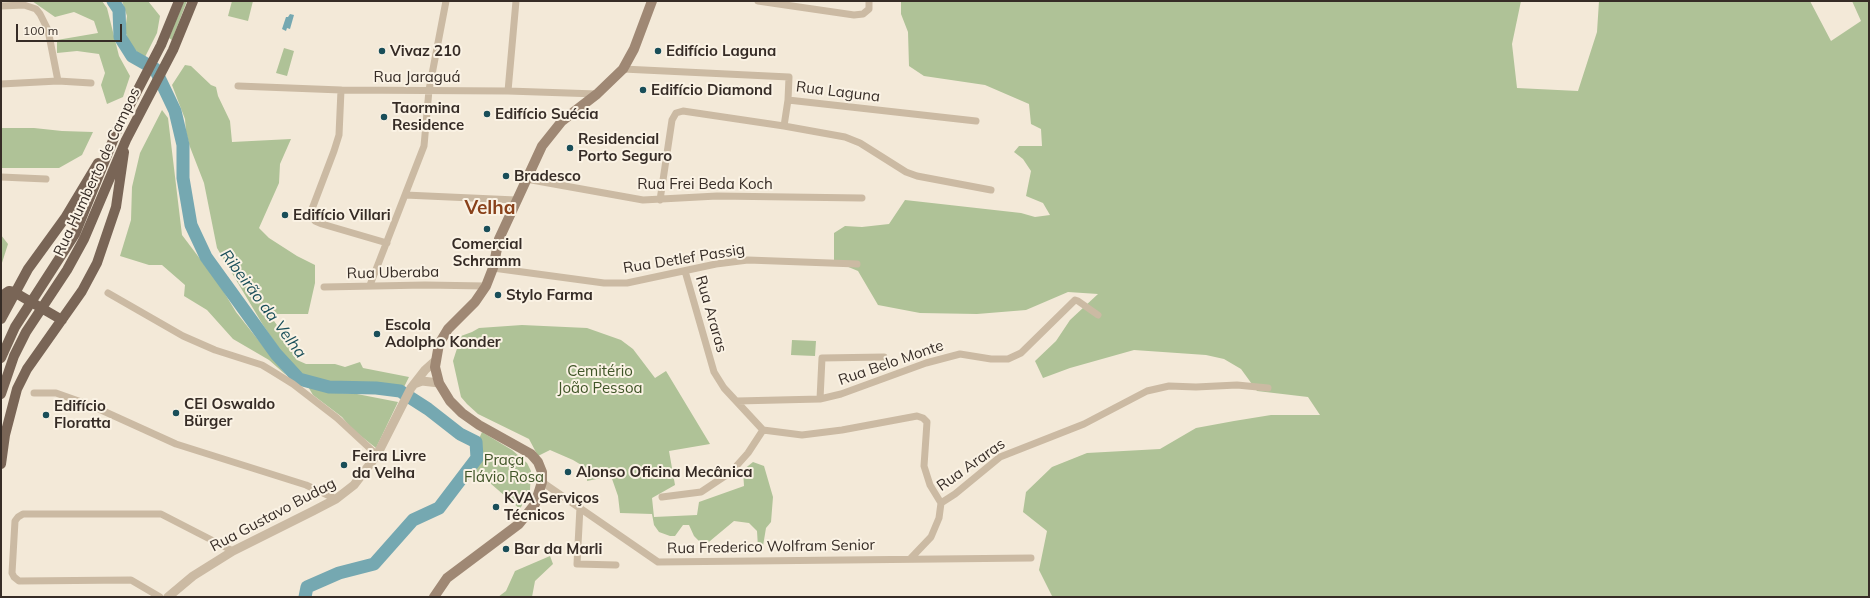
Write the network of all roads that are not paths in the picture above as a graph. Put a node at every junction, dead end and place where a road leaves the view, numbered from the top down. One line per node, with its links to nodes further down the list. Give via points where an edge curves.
1 (179, 1): 21 (main road, Rua Humberto de Campos, via 161,45)
2 (194, 1): 22 (main road, Rua Humberto de Campos, via 173,50)
3 (446, 1): 15 (street)
4 (516, 1): 16 (street)
5 (652, 1): 9 (main road, via 634,49)
6 (758, 1): 7 (street, via 854,15 863,14 869,9)
7 (869, 1)
8 (1, 6): 10 (street, via 24,5 32,7 40,14 48,30)
9 (623, 69): 17 (main road); 18 (street, Rua Laguna, via 789,77)
10 (58, 82): 11 (street); 12 (street)
11 (91, 83)
12 (1, 84)
13 (238, 86): 14 (street, Rua Jaraguá)
14 (341, 90): 15 (street, Rua Jaraguá); 31 (street, via 338,135 312,209 312,216 315,221 322,224)
15 (429, 90): 16 (street, Rua Jaraguá); 27 (street, via 424,146)
16 (508, 91): 17 (street, Rua Jaraguá)
17 (597, 94): 25 (main road, via 571,113 549,136)
18 (788, 100): 19 (street, Rua Laguna); 20 (street)
19 (976, 121)
20 (784, 126): 26 (street, via 845,137 917,176); 30 (street, via 683,111 676,113 672,120)
21 (118, 128): 38 (main road, via 65,218); 45 (main road, Rua Humberto de Campos, via 75,234 15,328)
22 (126, 140): 43 (main road, via 116,207 107,236 85,286); 50 (main road, Rua Humberto de Campos, via 84,239 26,332 14,356)
23 (1, 177): 24 (street)
24 (46, 179)
25 (526, 179): 29 (main road); 30 (street, Rua Frei Beda Koch, via 643,200)
26 (991, 190)
27 (405, 195): 29 (street); 31 (street)
28 (862, 198): 30 (street, Rua Frei Beda Koch, via 717,196)
29 (516, 200): 33 (main road, via 499,238)
30 (660, 200)
31 (386, 243): 35 (street)
32 (857, 264): 34 (street, Rua Detlef Passig, via 748,260)
33 (492, 268): 34 (street, Rua Detlef Passig, via 627,284); 36 (main road)
34 (685, 270): 52 (street, Rua Araras, via 714,372 724,388)
35 (370, 285): 36 (street, Rua Uberaba); 37 (street, Rua Uberaba)
36 (486, 286): 46 (main road, via 446,333 440,344)
37 (324, 287)
38 (14, 292): 40 (main road, via 6,293); 42 (main road); 43 (main road)
39 (108, 293): 54 (street, via 183,336 215,350 262,364 337,418)
40 (1, 303)
41 (1098, 315): 51 (street, Rua Belo Monte, via 1075,300 1021,353 1008,359 991,360 960,354)
42 (1, 319)
43 (62, 320): 55 (main road, via 27,370 17,389 4,435)
44 (884, 357): 51 (street, via 822,358)
45 (1, 358)
46 (435, 373): 47 (street); 47 (street, Rua Gustavo Budag); 47 (street); 56 (main road, via 450,401 462,414 530,454 538,462)
47 (416, 382): 54 (street, Rua Gustavo Budag)
48 (1268, 388): 59 (street, Rua Araras, via 1237,385 1196,388 1169,386 1147,391 1084,424 1000,457)
49 (34, 393): 58 (street, via 56,393 90,405 176,444 306,485)
50 (1, 394)
51 (820, 399): 52 (street, Rua Belo Monte)
52 (737, 401): 53 (street, Rua Araras)
53 (763, 430): 57 (street, via 748,453 731,472 701,492); 59 (street, Rua Araras, via 802,435 917,416 923,418 927,422 924,466 930,485)
54 (377, 455): 58 (street, Rua Gustavo Budag, via 354,485)
55 (1, 464)
56 (542, 482): 60 (street, Rua Frederico Wolfram Senior); 67 (main road, via 535,504 519,524 447,578)
57 (662, 497)
58 (336, 498): 61 (street, Rua Gustavo Budag)
59 (941, 503): 62 (street, via 939,518 931,537)
60 (580, 507): 62 (street, Rua Frederico Wolfram Senior, via 658,562); 64 (street, via 577,564)
61 (233, 551): 65 (street, via 161,514 23,514 15,521 12,573 19,581 131,580); 66 (street, Rua Gustavo Budag, via 193,576)
62 (911, 558): 63 (street, Rua Frederico Wolfram Senior)
63 (1031, 558)
64 (616, 564)
65 (160, 597)
66 (168, 597)
67 (434, 597)

